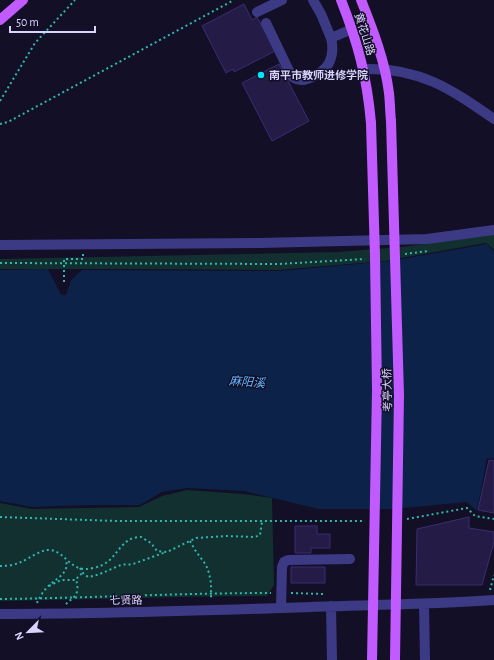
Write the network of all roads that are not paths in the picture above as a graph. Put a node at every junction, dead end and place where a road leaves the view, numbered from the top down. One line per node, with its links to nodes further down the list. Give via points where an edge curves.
1 (23, 0): 7 (main road)
2 (282, 0): 6 (street)
3 (313, 0): 10 (street)
4 (341, 0): 9 (main road, 黄花山路)
5 (361, 0): 11 (main road, 黄花山路)
6 (257, 12)
7 (0, 20)
8 (266, 23): 10 (street, via 290,73 302,80 314,76 328,64 332,50)
9 (352, 29): 10 (street); 12 (main road, 黄花山路)
10 (331, 38)
11 (384, 68): 12 (street); 13 (street, via 410,73 435,82); 14 (main road, 黄花山路)
12 (364, 69): 15 (main road, 黄花山路)
13 (494, 119)
14 (391, 120): 26 (main road, 考亭大桥, bridge, via 399,395)
15 (370, 123): 25 (main road, 考亭大桥, bridge, via 377,390)
16 (494, 230): 17 (street, via 427,239)
17 (0, 245)
18 (350, 559): 22 (street, via 284,562)
19 (491, 600): 20 (street, 七贤路)
20 (424, 604): 21 (street, 七贤路); 27 (street)
21 (331, 606): 22 (street, 七贤路); 24 (street)
22 (281, 608): 23 (street, 七贤路)
23 (0, 614)
24 (332, 660)
25 (372, 660)
26 (395, 660)
27 (425, 660)

